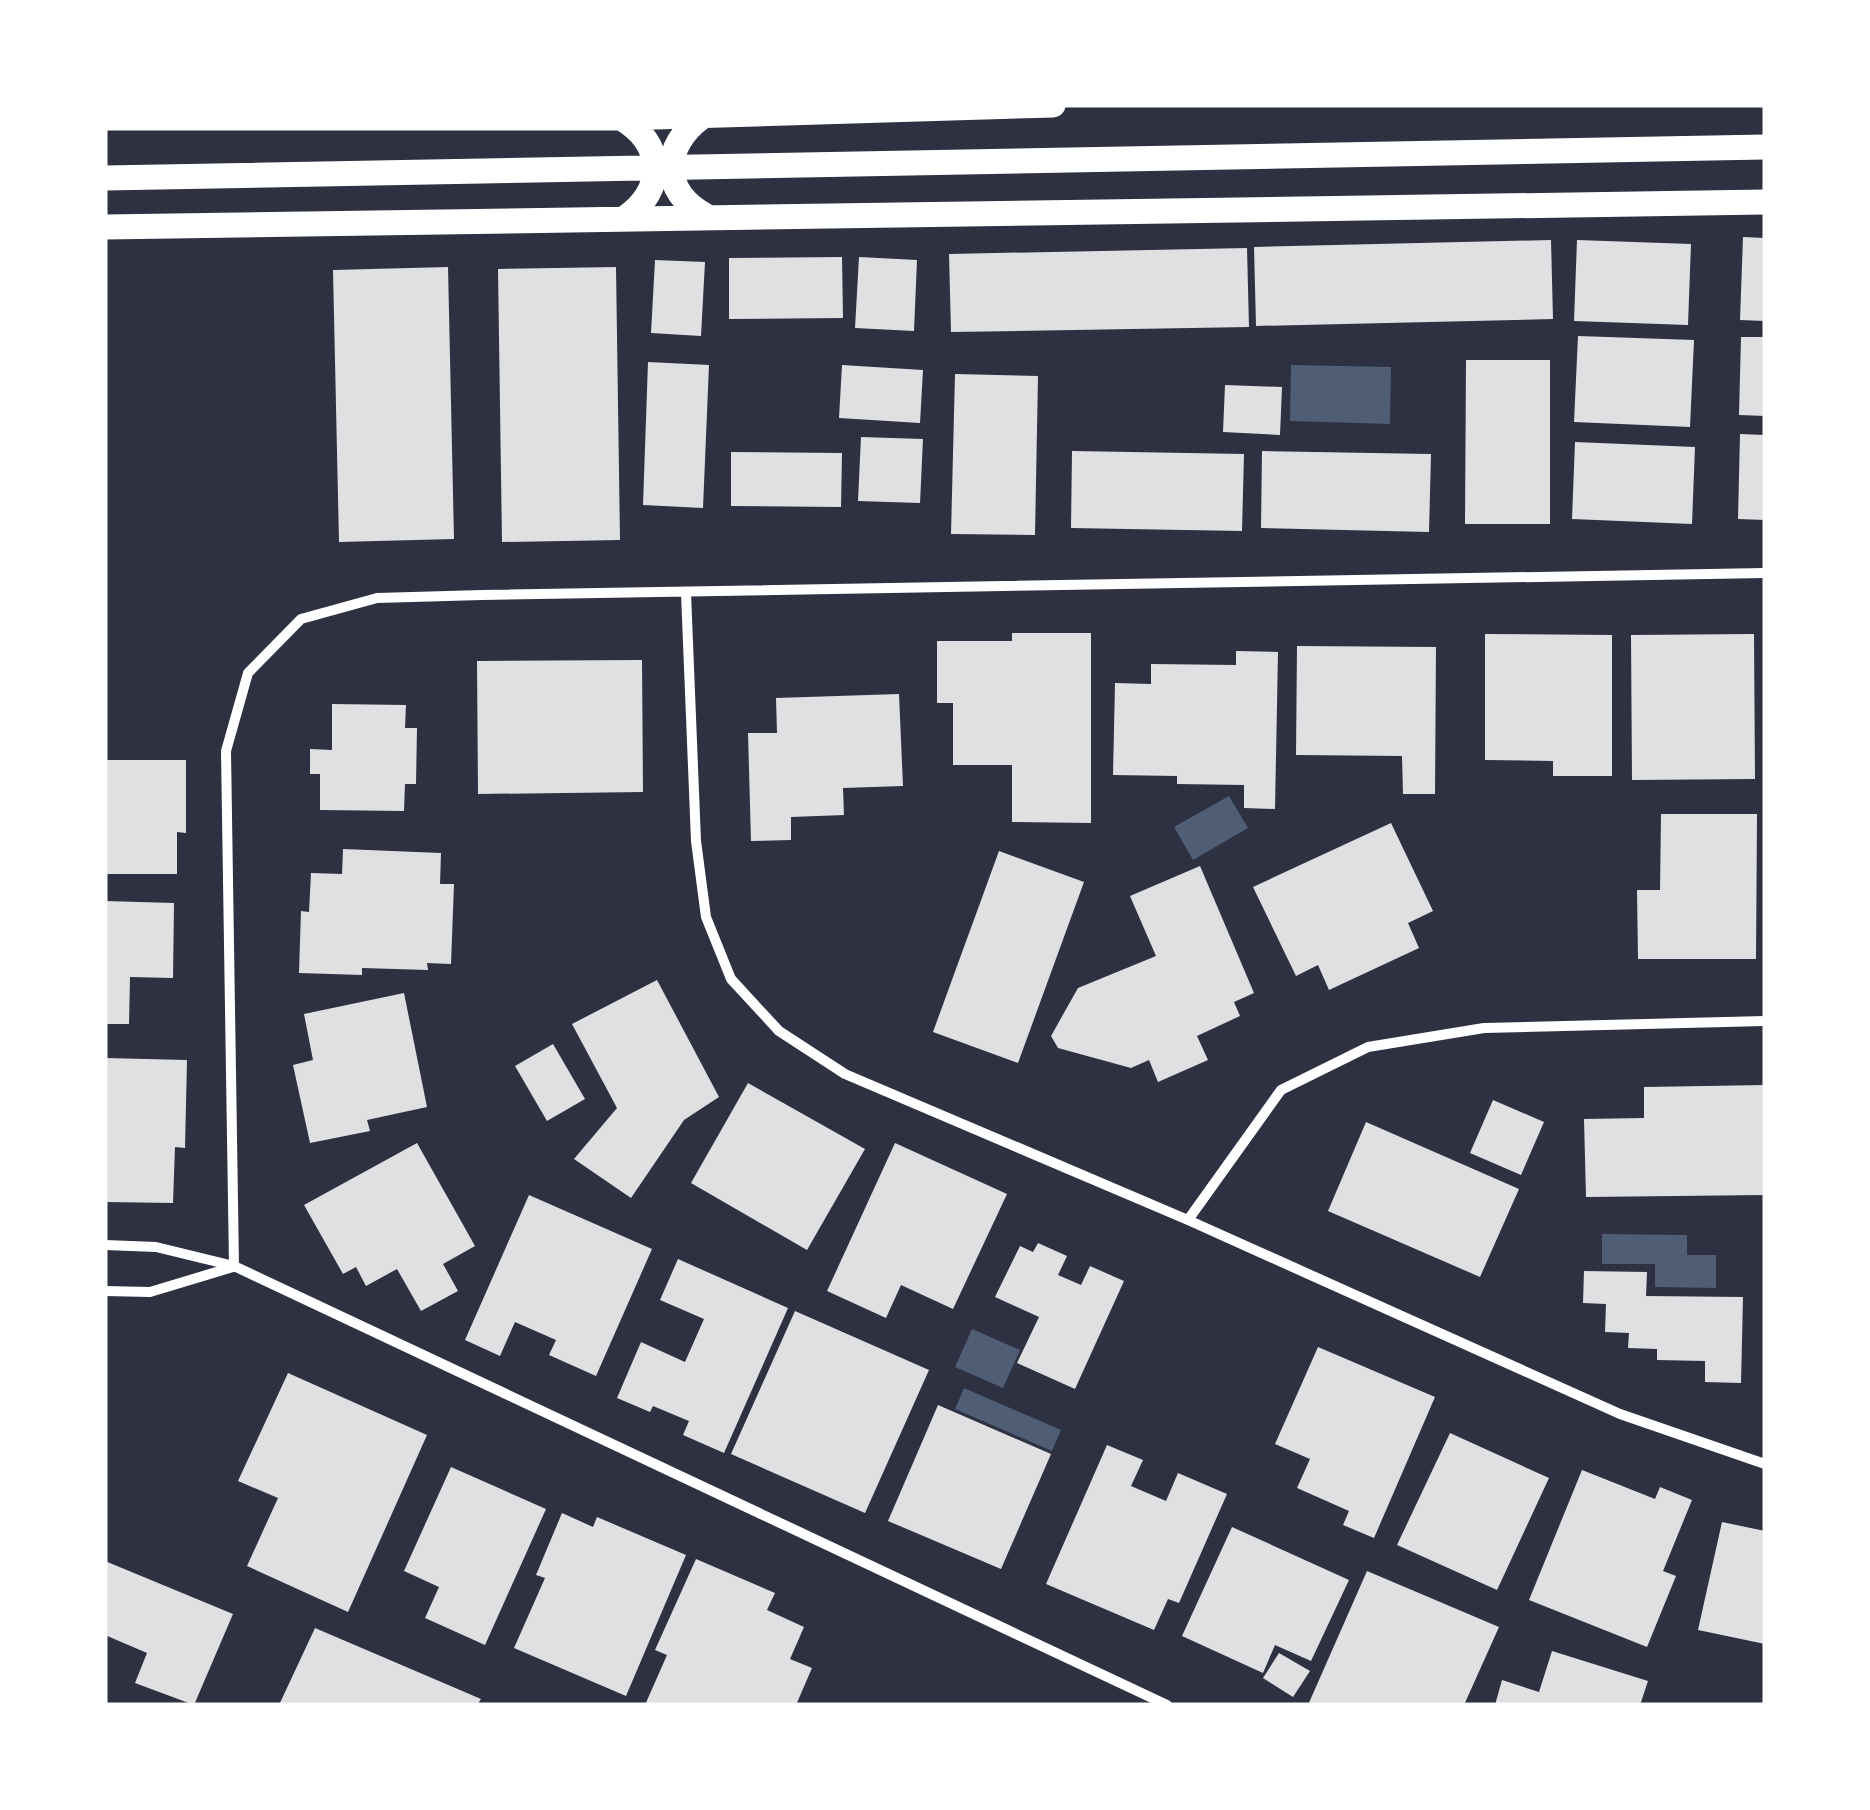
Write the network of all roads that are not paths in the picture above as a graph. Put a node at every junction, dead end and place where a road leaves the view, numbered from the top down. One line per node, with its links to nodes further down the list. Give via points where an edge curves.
1 (1053, 105): 2 (main road)
2 (702, 117): 4 (main road); 8 (main road, via 683,132 670,165 678,196)
3 (105, 118): 4 (main road)
4 (621, 118): 9 (main road, via 649,142 657,166 648,197)
5 (1765, 147): 6 (main road)
6 (105, 178)
7 (1765, 202): 8 (main road)
8 (706, 216): 9 (main road)
9 (625, 218): 10 (main road)
10 (105, 227)
11 (1765, 573): 12 (street)
12 (686, 593): 14 (street, via 696,841 706,917 732,979 779,1031 844,1074); 16 (street, via 377,598 301,619 248,674 226,751)
13 (1765, 1021): 14 (street, via 1484,1028 1368,1046 1281,1090)
14 (1188, 1220): 18 (street, via 1620,1414)
15 (105, 1244): 16 (street, via 156,1247)
16 (234, 1266): 17 (street, via 150,1292); 19 (street)
17 (105, 1291)
18 (1765, 1464)
19 (1167, 1705)

